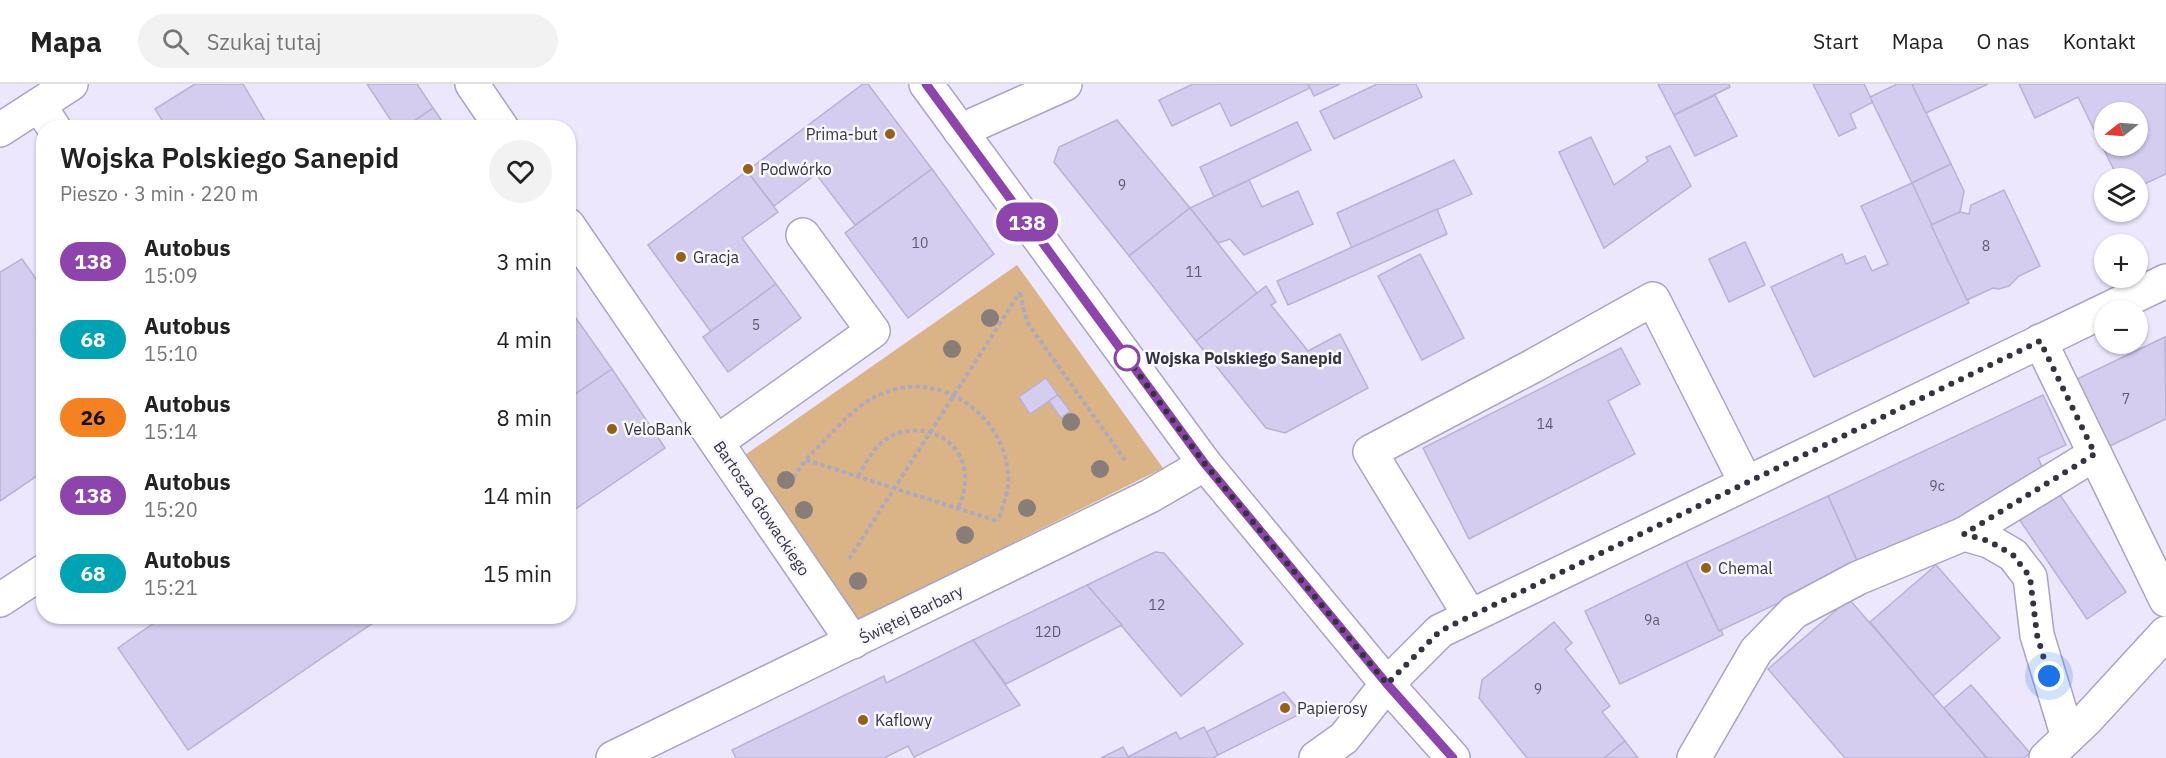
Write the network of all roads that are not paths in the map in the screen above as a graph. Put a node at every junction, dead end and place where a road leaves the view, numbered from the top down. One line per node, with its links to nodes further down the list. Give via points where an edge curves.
1 (71, 84): 5 (street)
2 (472, 84): 6 (street)
3 (926, 84): 8 (street)
4 (1065, 84): 8 (street)
5 (47, 116): 7 (street)
6 (497, 120)
7 (0, 130)
8 (960, 131): 15 (street)
9 (803, 235): 13 (street, via 873,331)
10 (576, 237): 13 (street, Bartosza Głowackiego)
11 (2166, 280): 12 (street)
12 (2040, 341): 14 (street); 16 (street)
13 (717, 442): 23 (street, Bartosza Głowackiego)
14 (2095, 454): 17 (street); 20 (street)
15 (1205, 464): 23 (street, Świętej Barbary, via 1150,496); 24 (street)
16 (1746, 483): 21 (street); 21 (street, via 1653,299 1370,452)
17 (1964, 534): 25 (street, via 1989,541 2013,555 2030,577); 29 (street, via 1858,578 1794,612 1756,651)
18 (36, 576): 19 (street)
19 (0, 600)
20 (2166, 600)
21 (1470, 616): 24 (street, via 1440,631)
22 (2166, 633): 25 (street)
23 (853, 642): 26 (street, Świętej Barbary)
24 (1387, 684): 27 (street, via 1344,738); 28 (street)
25 (2057, 747)
26 (613, 758)
27 (1316, 758)
28 (1453, 758)
29 (1694, 758)

